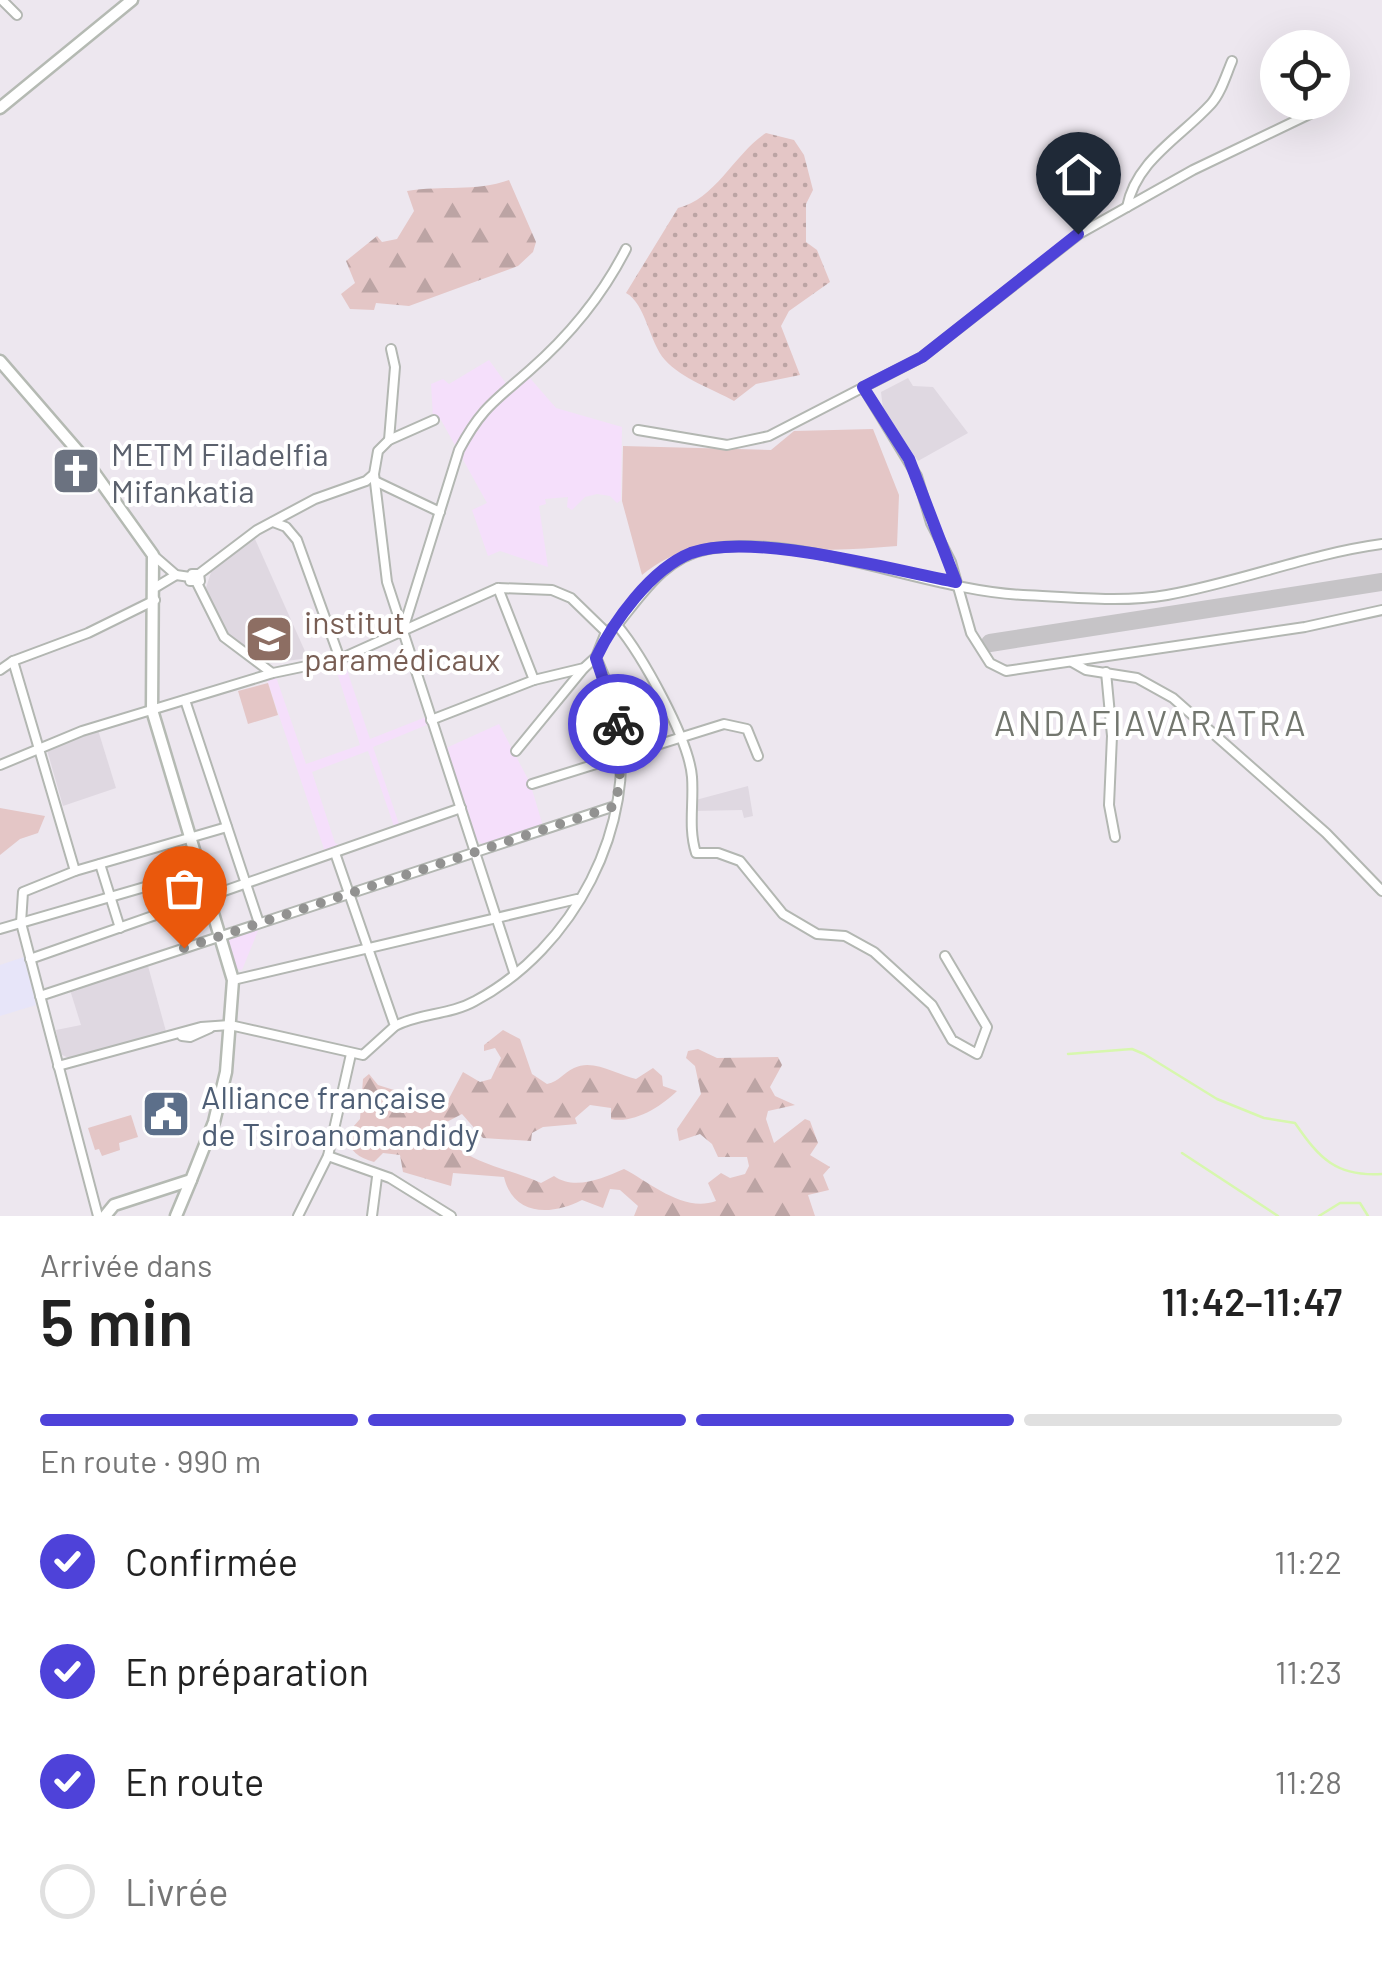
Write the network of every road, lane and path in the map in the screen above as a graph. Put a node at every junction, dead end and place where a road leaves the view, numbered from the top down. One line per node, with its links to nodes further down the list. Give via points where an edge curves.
1 (2, 0): 3 (street)
2 (132, 0): 5 (main road)
3 (17, 15)
4 (1232, 62): 7 (street, via 1214,101 1144,169)
5 (0, 108)
6 (1297, 120): 7 (street)
7 (1128, 207): 11 (street, via 1078,234 922,357)
8 (626, 248): 16 (street, via 576,324 488,404 459,450)
9 (392, 349): 14 (street)
10 (0, 361): 19 (main road, via 83,457)
11 (863, 387): 13 (street, via 751,443 692,442); 22 (street, via 909,459)
12 (434, 420): 14 (street)
13 (638, 430)
14 (388, 440): 15 (street, via 378,451)
15 (374, 478): 16 (street); 17 (street); 28 (street, via 387,582)
16 (440, 512): 28 (street)
17 (273, 522): 21 (street); 30 (street, via 297,540)
18 (1382, 544): 22 (street, via 1162,596 1021,595)
19 (153, 556): 20 (street); 24 (main road)
20 (176, 575): 21 (street); 24 (street)
21 (195, 578): 36 (street, via 224,638)
22 (956, 582): 26 (street, via 762,547 712,548 671,564); 32 (street, via 971,633 990,663 1006,671)
23 (498, 588): 27 (street, via 552,590 571,598); 28 (street); 37 (street)
24 (155, 593): 31 (street, via 88,632); 39 (main road)
25 (1382, 610): 32 (street)
26 (618, 626): 27 (street); 41 (street, via 660,692)
27 (606, 632): 29 (street)
28 (402, 634): 30 (street); 40 (street)
29 (596, 658): 33 (street); 44 (street, via 618,716)
30 (340, 659): 36 (street)
31 (13, 661): 34 (street); 42 (street)
32 (1072, 662): 35 (street)
33 (584, 668): 37 (street); 43 (street)
34 (0, 670)
35 (1106, 672): 51 (street); 59 (street, via 1137,678 1198,718 1326,832)
36 (273, 673): 38 (street)
37 (534, 680): 40 (street)
38 (185, 700): 39 (street); 50 (street)
39 (152, 710): 42 (street); 52 (main road)
40 (431, 720): 49 (street)
41 (678, 736): 44 (street); 45 (street, via 739,724); 71 (street, via 692,776 696,854 740,861 783,914 817,934 845,936 874,952 932,1004 952,1040 977,1054 986,1028)
42 (38, 746): 46 (street); 56 (street)
43 (516, 750)
44 (620, 753): 47 (street); 48 (street)
45 (758, 756)
46 (0, 765)
47 (532, 784)
48 (615, 806): 53 (street); 63 (street, via 595,876)
49 (461, 808): 53 (street); 54 (street)
50 (227, 828): 52 (street); 58 (street)
51 (1115, 838)
52 (190, 839): 55 (street); 57 (main road)
53 (474, 850): 60 (street); 64 (street)
54 (335, 853): 58 (street); 60 (street)
55 (100, 864): 56 (street); 61 (street)
56 (75, 871): 65 (street, via 23,892)
57 (200, 871): 61 (street); 62 (main road)
58 (246, 884): 62 (street); 66 (street)
59 (1382, 892)
60 (349, 894): 66 (street); 70 (street)
61 (110, 897): 65 (street); 67 (street)
62 (208, 897): 67 (street); 69 (main road)
63 (577, 899): 64 (street); 73 (street, via 562,928)
64 (496, 918): 70 (street); 73 (street)
65 (21, 923): 68 (street); 72 (street)
66 (258, 923): 69 (street)
67 (120, 928): 72 (street)
68 (0, 929)
69 (220, 936): 74 (main road); 75 (street)
70 (368, 948): 74 (street); 77 (street)
71 (945, 956)
72 (30, 959): 75 (street)
73 (514, 972): 77 (street, via 466,1005)
74 (233, 980): 76 (main road)
75 (40, 996): 79 (street)
76 (230, 1025): 78 (street); 79 (street); 82 (main road, via 220,1097)
77 (394, 1026): 78 (street, via 373,1050)
78 (351, 1054): 80 (street)
79 (58, 1066): 85 (street)
80 (328, 1156): 86 (street); 88 (street, via 390,1178)
81 (377, 1177): 87 (street)
82 (192, 1180): 83 (main road); 84 (main road)
83 (166, 1188): 84 (main road); 85 (main road)
84 (178, 1211)
85 (102, 1216)
86 (298, 1216)
87 (372, 1216)
88 (451, 1216)

